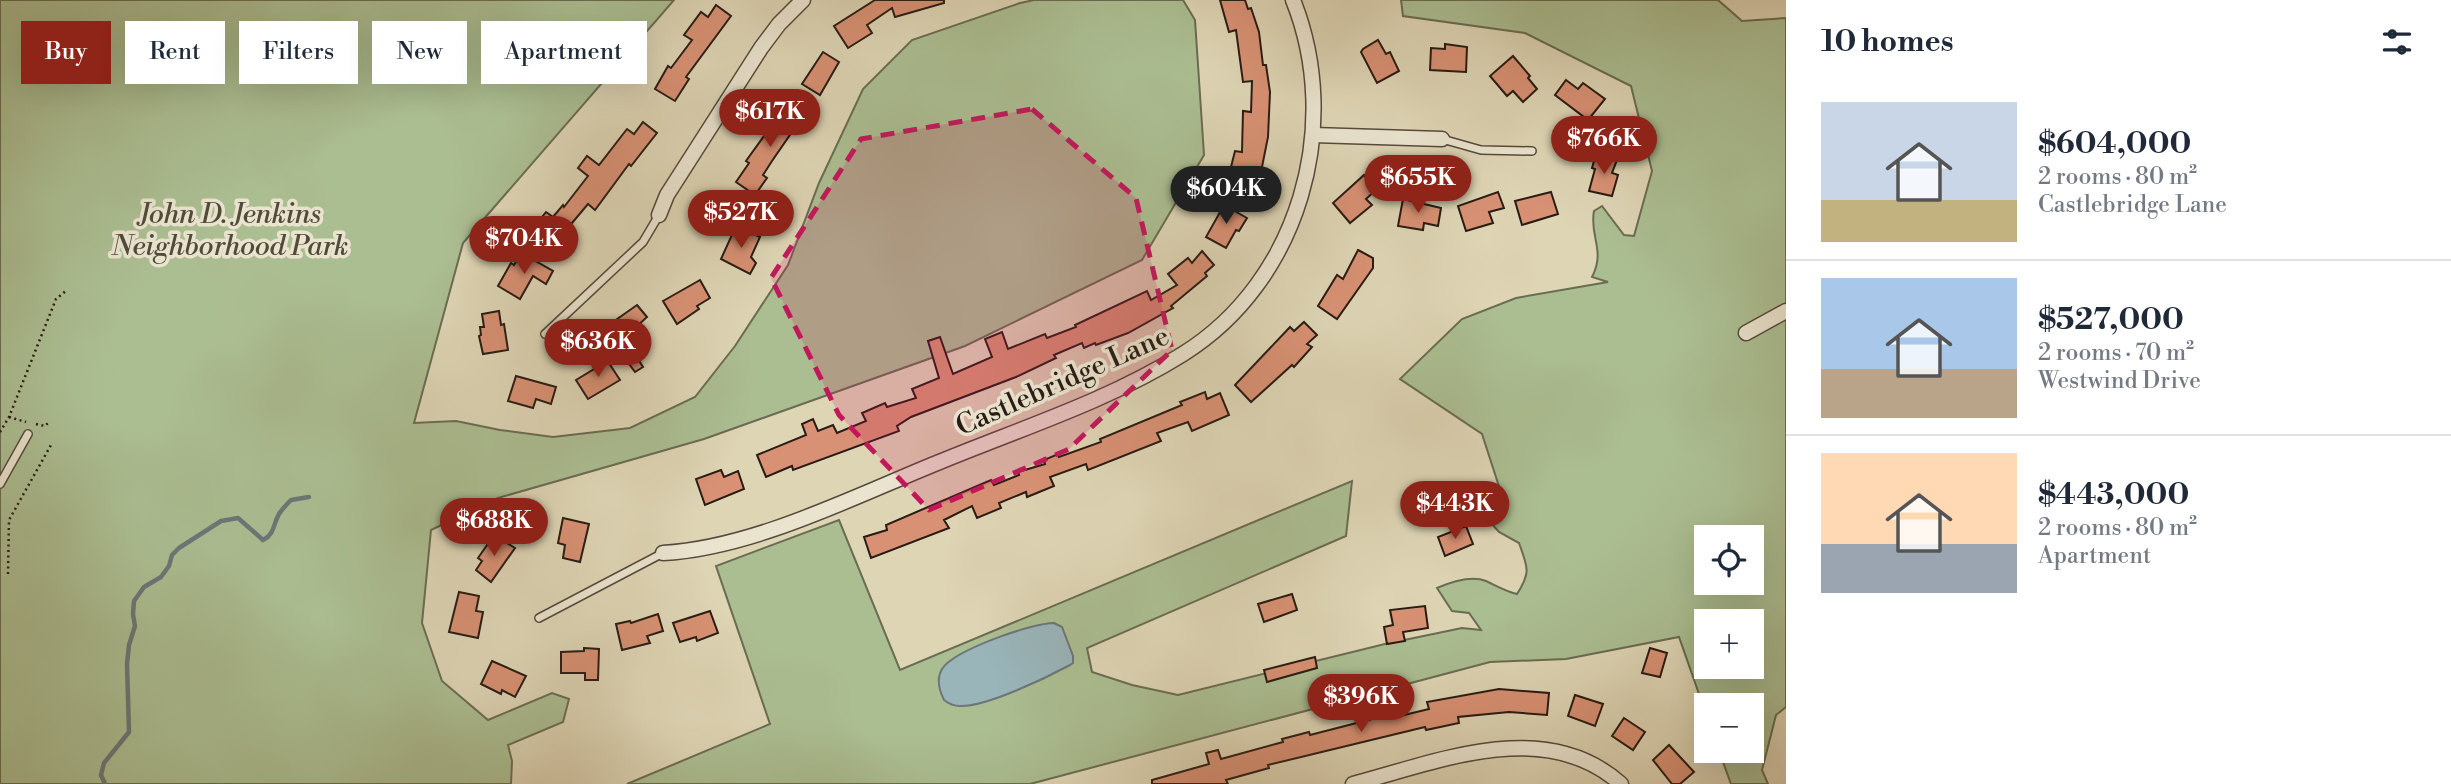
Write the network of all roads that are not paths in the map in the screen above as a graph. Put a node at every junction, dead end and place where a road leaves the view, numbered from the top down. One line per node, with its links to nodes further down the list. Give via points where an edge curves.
1 (803, 0): 6 (street, via 761,48 667,195)
2 (1293, 0): 3 (street, Castlebridge Lane, via 1313,80)
3 (1313, 135): 4 (street); 12 (street, Castlebridge Lane, via 1299,203 1274,258 1233,312 1184,353 1084,403 817,512 719,547)
4 (1442, 139): 5 (lane, via 1481,150)
5 (1532, 151)
6 (659, 215): 9 (lane, via 643,243)
7 (1786, 311): 8 (street)
8 (1746, 333)
9 (545, 334)
10 (28, 434): 11 (lane)
11 (0, 484)
12 (663, 554): 13 (lane)
13 (539, 618)
14 (1353, 784): 15 (street, via 1480,751 1528,747 1578,759)
15 (1621, 784)

